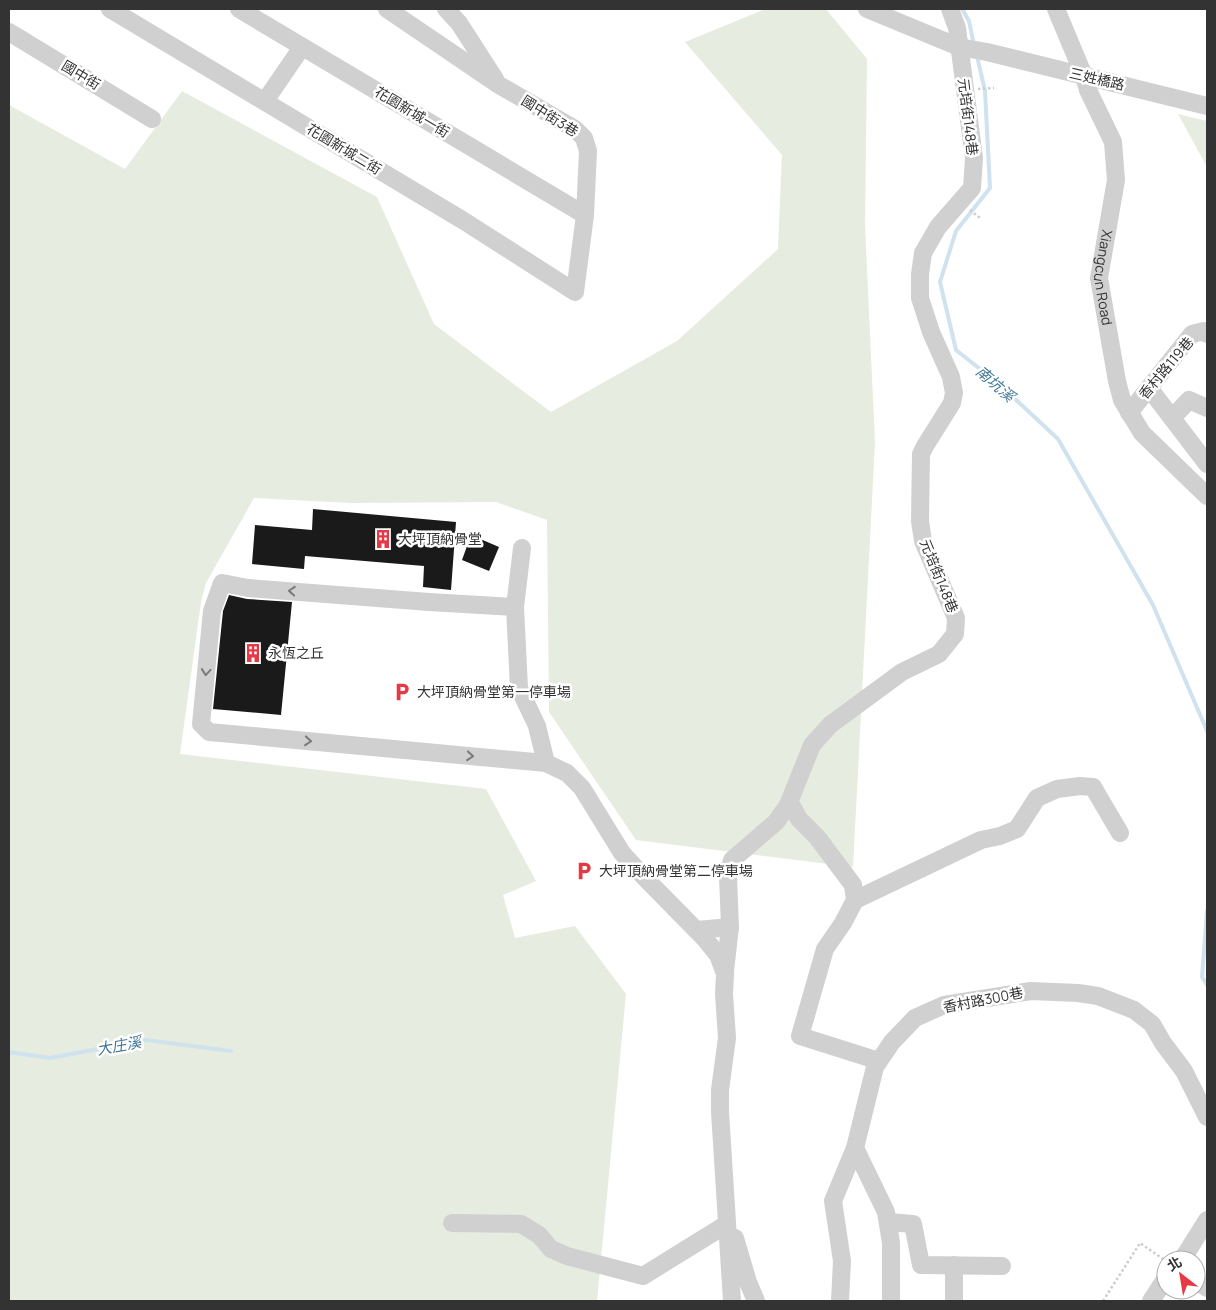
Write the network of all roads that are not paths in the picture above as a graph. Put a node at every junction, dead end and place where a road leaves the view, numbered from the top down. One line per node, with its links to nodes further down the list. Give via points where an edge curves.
1 (110, 9): 13 (street, 花園新城二街)
2 (239, 9): 9 (street, 花園新城一街)
3 (387, 9): 12 (street, 國中街3巷)
4 (446, 9): 12 (street, via 459,23)
5 (867, 9): 10 (street)
6 (950, 9): 10 (street, 元培街148巷, via 958,28)
7 (1063, 14): 11 (street, Xiangcun Road)
8 (9, 32): 15 (street, 國中街)
9 (302, 46): 13 (street); 16 (street, 花園新城一街)
10 (960, 47): 11 (street, 三姓橋路); 28 (street, 元培街148巷, via 974,158 972,188 938,227 924,253 920,274 920,298 951,377 954,394 952,403 921,454 920,521 923,541 956,618 955,634 939,654 902,672 830,725 812,745)
11 (1084, 76): 14 (street, 三姓橋路); 21 (street, Xiangcun Road, via 1113,142 1116,180 1099,278 1117,381)
12 (499, 85): 16 (street, 國中街3巷, via 575,129 584,138 588,151)
13 (264, 100): 17 (street, 花園新城二街)
14 (1207, 106)
15 (152, 119)
16 (585, 215): 17 (street, 國中街3巷)
17 (575, 292)
18 (1207, 334): 19 (street, 香村路119巷, via 1204,331 1192,334)
19 (1149, 388): 21 (street, 香村路119巷); 22 (street)
20 (1207, 408): 22 (street, via 1189,400)
21 (1129, 412): 24 (street, Xiangcun Road, via 1142,433)
22 (1172, 418): 23 (street)
23 (1207, 464)
24 (1207, 496)
25 (522, 548): 26 (street)
26 (516, 607): 27 (street, via 519,688 537,726); 27 (street, one-way to 27, via 248,588 222,583 212,611 201,724 209,732)
27 (546, 763): 32 (street, via 567,773 582,788 622,853)
28 (788, 805): 30 (street, via 818,837 853,885); 31 (street, 元培街148巷, via 776,822 732,860 728,876)
29 (1120, 833): 30 (street, via 1093,787 1057,789 1037,798 1017,829 981,840)
30 (855, 900): 34 (street, via 824,949 800,1036)
31 (730, 927): 32 (street); 33 (street, 元培街148巷)
32 (696, 930): 33 (street, via 718,955)
33 (724, 974): 40 (street, via 727,1038 720,1112)
34 (880, 1061): 35 (street, 香村路300巷, via 892,1042 915,1018 944,1005 1031,991 1098,996 1134,1010 1152,1024 1184,1071); 36 (street, 香村路300巷, via 875,1067)
35 (1207, 1117)
36 (855, 1148): 38 (street); 46 (street, 香村路300巷, via 833,1201 842,1261)
37 (1207, 1220): 41 (street)
38 (888, 1222): 42 (street, via 913,1224 921,1265); 47 (street)
39 (452, 1223): 40 (street, via 521,1224 539,1235 551,1249 567,1256 643,1276)
40 (727, 1224): 44 (street); 45 (street, via 736,1239)
41 (1188, 1250)
42 (954, 1265): 43 (street); 48 (street)
43 (1002, 1266)
44 (732, 1301)
45 (756, 1301)
46 (840, 1301)
47 (891, 1301)
48 (954, 1301)

